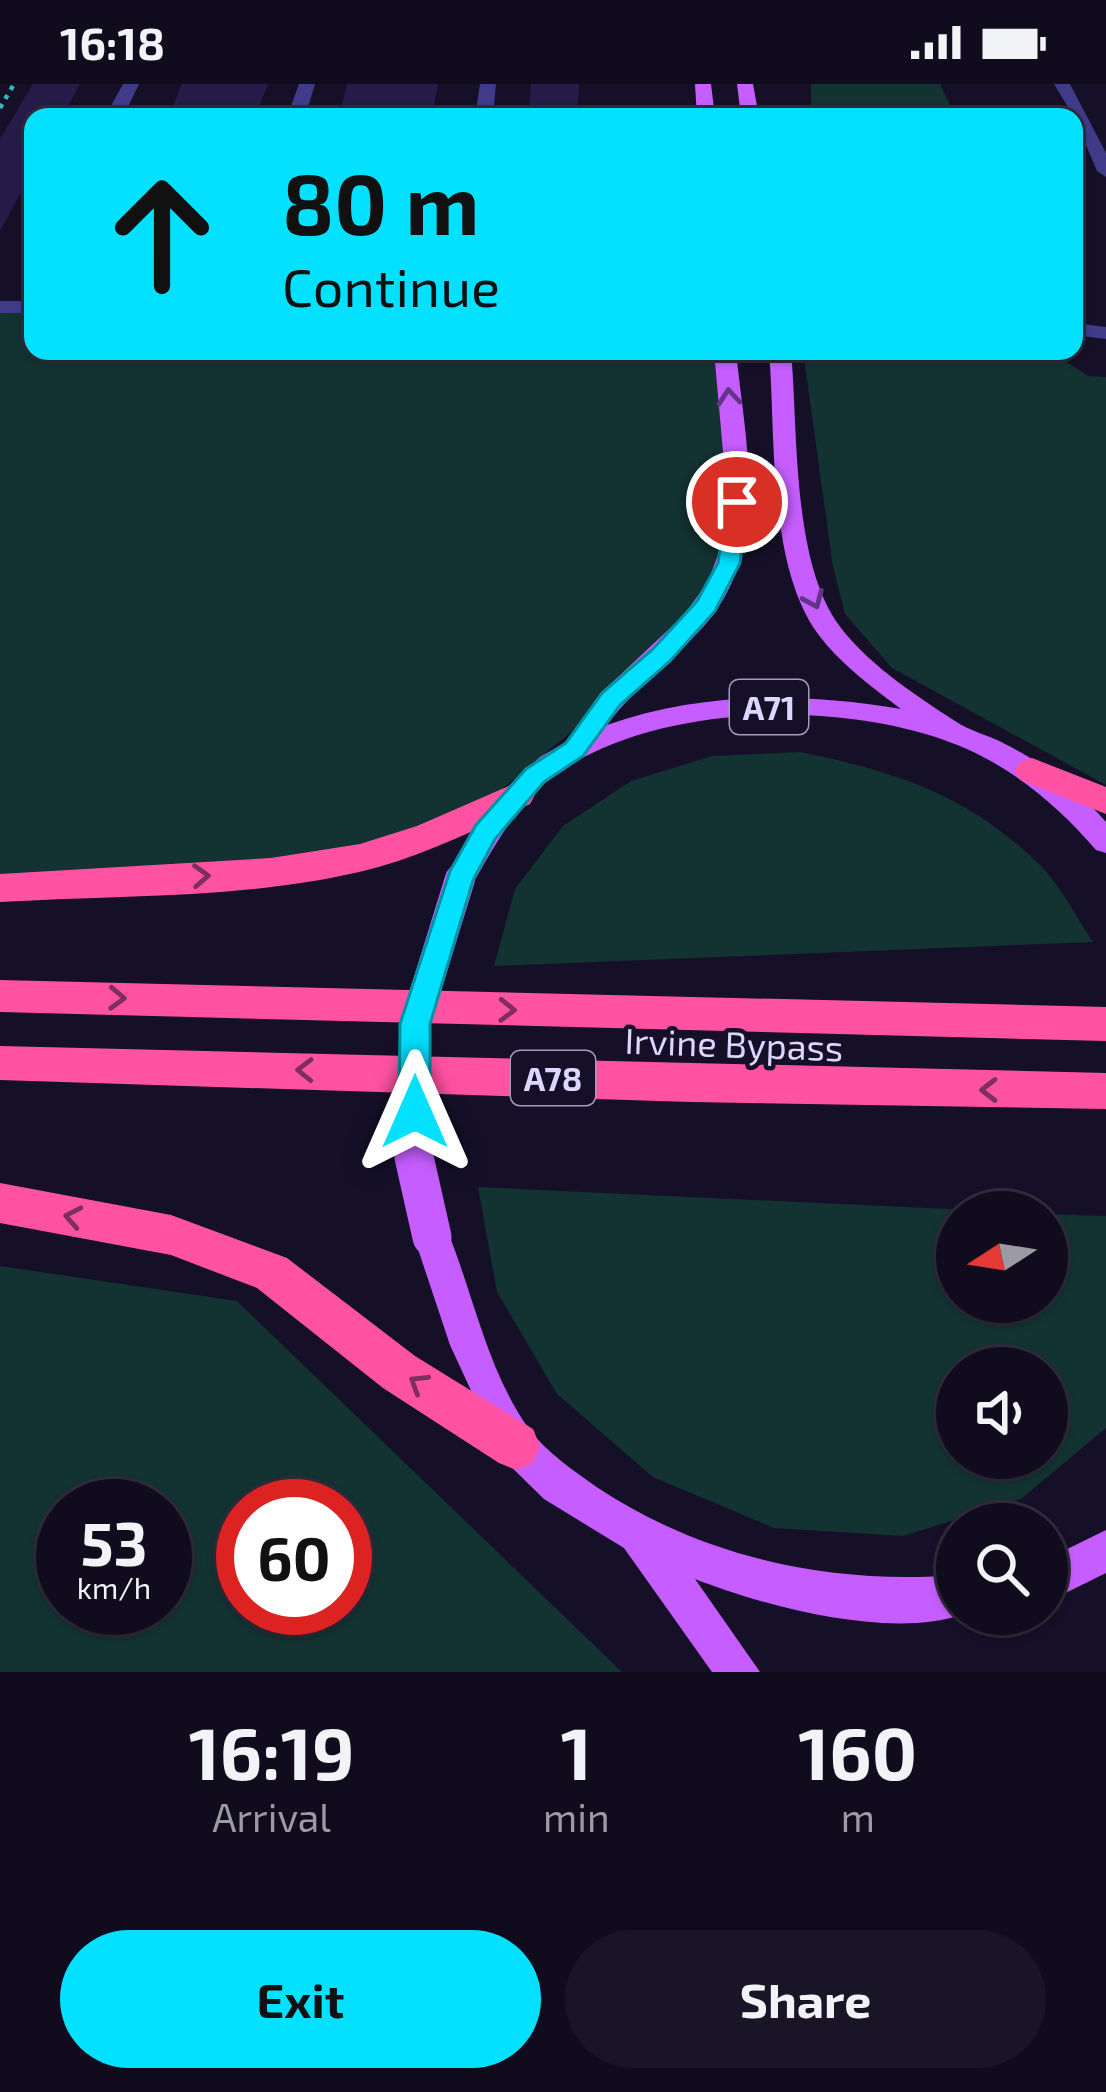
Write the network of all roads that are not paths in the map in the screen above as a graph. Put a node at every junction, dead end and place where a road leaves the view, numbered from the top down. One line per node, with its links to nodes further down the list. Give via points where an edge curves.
1 (1083, 128): 2 (street)
2 (1085, 132): 3 (street); 4 (street)
3 (1106, 133)
4 (1106, 171)
5 (726, 360): 8 (main road, A71, one-way to 5, via 611,699 707,606 729,563 737,502)
6 (780, 360): 7 (main road, A71, one-way to 7, via 796,530 812,601 827,627)
7 (950, 731): 8 (main road, A71, via 754,706 624,727); 9 (main road, A71)
8 (574, 750): 10 (main road, A71)
9 (1032, 772): 11 (highway); 12 (main road, A71)
10 (518, 795): 13 (highway, one-way to 10, via 272,872 361,858); 19 (main road, A71, bridge, via 460,879 415,1024 414,1157 458,1320)
11 (1106, 802)
12 (1106, 842)
13 (0, 888)
14 (0, 996): 15 (highway, Irvine Bypass / A78, one-way to 15)
15 (1106, 1024)
16 (0, 1063): 17 (highway, Irvine Bypass / A78, one-way to 16, via 710,1087)
17 (1106, 1091)
18 (0, 1203): 19 (highway, one-way to 18, via 399,1372 272,1273 171,1235)
19 (516, 1446): 20 (main road, A71)
20 (641, 1540): 23 (main road, A71, via 793,1589); 24 (main road, A71)
21 (1106, 1551): 22 (main road)
22 (1068, 1570)
23 (936, 1600)
24 (738, 1672)

